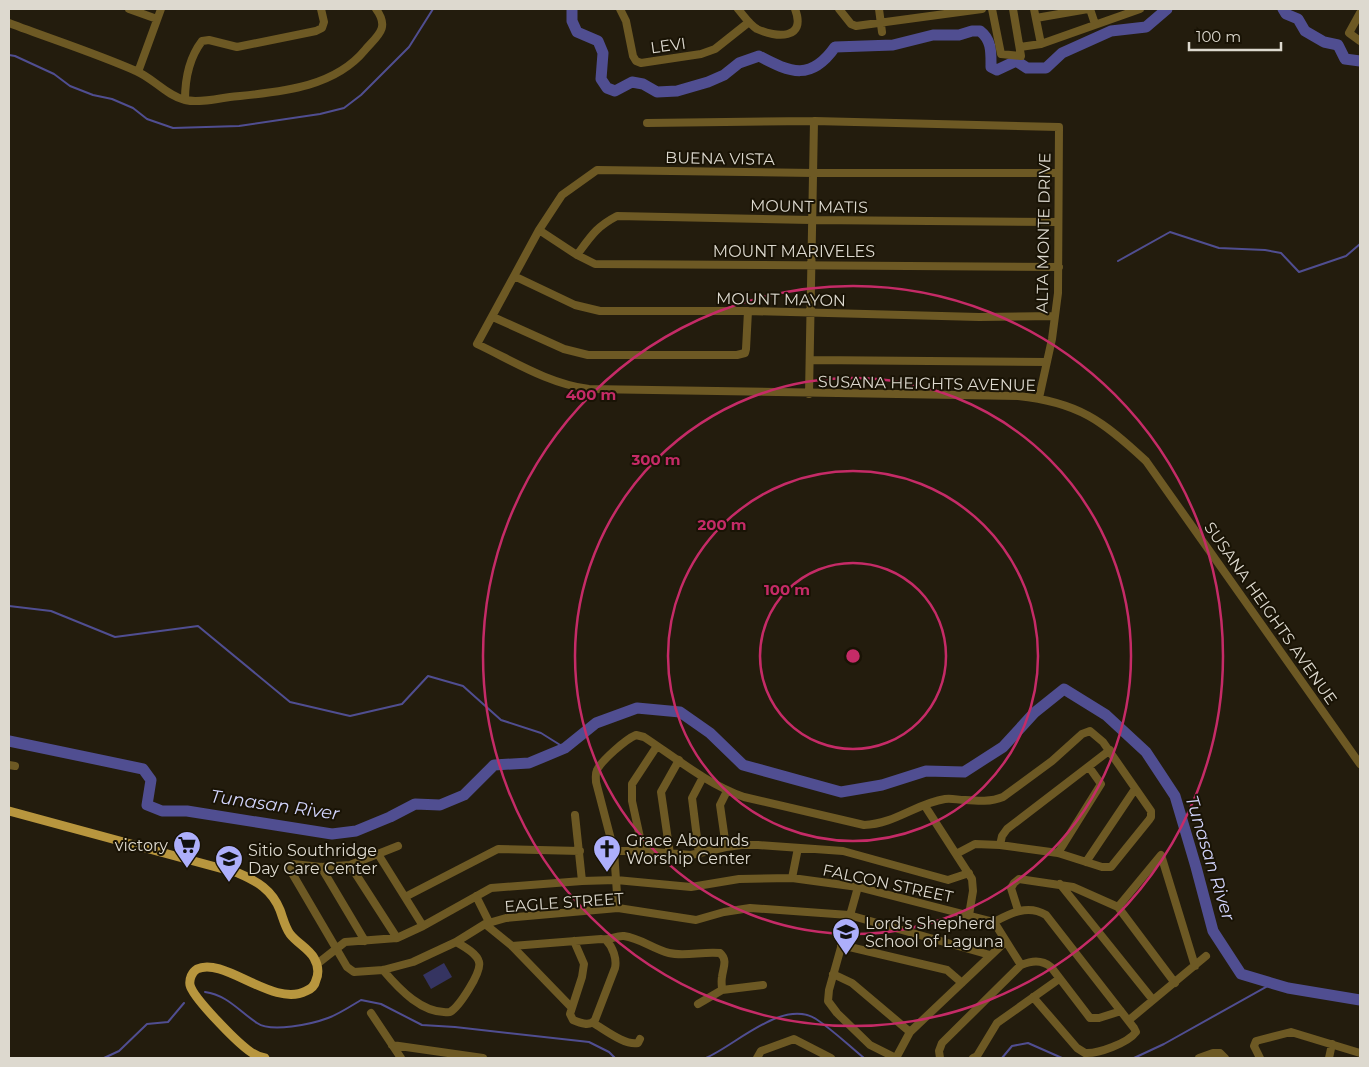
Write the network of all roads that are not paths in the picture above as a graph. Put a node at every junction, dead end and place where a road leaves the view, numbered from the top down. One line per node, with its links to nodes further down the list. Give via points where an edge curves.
1 (129, 9): 19 (street)
2 (161, 9): 19 (street)
3 (321, 9): 29 (street, via 324,22 316,32 237,47 202,41 188,71)
4 (376, 9): 29 (street, via 383,21 382,29 359,58 351,66 314,84 272,92)
5 (620, 9): 20 (street, LEVI, via 626,21 633,56 641,63 715,49)
6 (738, 9): 20 (street)
7 (795, 9): 20 (street, via 796,25 790,34 784,36 755,28)
8 (838, 9): 22 (street, via 853,25)
9 (879, 9): 22 (street)
10 (982, 9): 22 (street)
11 (992, 9): 27 (street, via 1000,54 1021,56)
12 (1013, 9): 27 (street)
13 (1034, 9): 18 (street)
14 (1089, 9): 18 (street); 23 (street)
15 (1136, 9): 16 (street); 23 (street)
16 (1140, 9)
17 (1359, 16): 25 (street, via 1349,34)
18 (1036, 18): 26 (street)
19 (157, 19): 28 (street)
20 (748, 22)
21 (9, 23): 28 (street)
22 (881, 23): 24 (street)
23 (1094, 24): 26 (street)
24 (882, 32)
25 (1360, 41)
26 (1041, 44): 27 (street)
27 (1020, 47)
28 (138, 72): 29 (street)
29 (185, 100)
30 (814, 121): 31 (street); 32 (street); 33 (street, ALTA MONTE DRIVE, via 1059,127)
31 (647, 122)
32 (813, 173): 33 (street, BUENA VISTA); 34 (street); 36 (street, BUENA VISTA, via 597,170 562,195)
33 (1058, 173): 35 (street, ALTA MONTE DRIVE)
34 (811, 220): 35 (street, MOUNT MATIS); 37 (street, MOUNT MATIS, via 617,216 592,233); 38 (street)
35 (1058, 222): 39 (street, ALTA MONTE DRIVE)
36 (539, 230): 37 (street, MOUNT MARIVELES); 40 (street, BUENA VISTA)
37 (578, 255): 38 (street, MOUNT MARIVELES, via 601,264)
38 (811, 265): 39 (street, MOUNT MARIVELES); 42 (street)
39 (1059, 267): 43 (street, ALTA MONTE DRIVE)
40 (514, 276): 41 (street, MOUNT MAYON, via 575,306 593,310); 44 (street, BUENA VISTA)
41 (748, 311): 42 (street, MOUNT MAYON); 44 (street, via 745,353 737,355 588,355 564,349)
42 (811, 313): 43 (street, MOUNT MAYON); 46 (street)
43 (1055, 316): 47 (street, ALTA MONTE DRIVE)
44 (493, 317): 45 (street, BUENA VISTA)
45 (477, 344): 48 (street, SUSANA HEIGHTS AVENUE, via 574,387)
46 (811, 360): 47 (street); 48 (street)
47 (1046, 362): 49 (street, ALTA MONTE DRIVE)
48 (810, 394): 49 (street, SUSANA HEIGHTS AVENUE)
49 (1039, 398): 53 (street, SUSANA HEIGHTS AVENUE, via 1093,417 1146,461)
50 (657, 746): 52 (street); 66 (street, via 640,736 632,737 596,772); 67 (street, via 632,784 632,801)
51 (1110, 750): 54 (street); 56 (street); 58 (street, via 1090,731 1003,797 985,801 946,799)
52 (679, 760): 55 (street); 70 (street, via 661,792)
53 (1360, 764)
54 (1089, 767): 61 (street, via 1007,829); 68 (street, via 1101,784)
55 (703, 777): 57 (street); 71 (street, via 692,798)
56 (1135, 788): 73 (street); 73 (street, via 1151,811 1151,817 1111,867)
57 (727, 790): 58 (street, via 744,797 864,825 888,821); 63 (street, via 720,805)
58 (925, 806): 72 (street)
59 (9, 811): 103 (main road, via 248,877 270,892 288,931)
60 (575, 815): 65 (street)
61 (1000, 845): 68 (street); 72 (street, via 974,844)
62 (398, 846): 69 (street)
63 (726, 847): 64 (street); 71 (street)
64 (798, 848): 76 (street, via 843,851 946,879); 77 (street)
65 (580, 851): 79 (street); 83 (street, via 498,849)
66 (614, 851): 67 (street); 78 (street)
67 (643, 851): 70 (street)
68 (1058, 853): 73 (street)
69 (378, 854): 74 (street); 83 (street)
70 (670, 854): 71 (street)
71 (699, 854)
72 (956, 854): 76 (street)
73 (1086, 862)
74 (350, 865): 75 (street); 92 (street)
75 (321, 867): 95 (street); 100 (street, via 290,864 288,868)
76 (968, 873): 88 (street, via 973,885)
77 (792, 878): 78 (street, FALCON STREET, via 739,879 691,887); 81 (street, FALCON STREET)
78 (616, 880): 79 (street, FALCON STREET); 85 (street)
79 (582, 881): 82 (street, FALCON STREET, via 490,888)
80 (1060, 884): 84 (street); 86 (street, via 1019,879 1011,888); 114 (street)
81 (858, 887): 87 (street); 88 (street, FALCON STREET)
82 (476, 896): 90 (street); 91 (street, FALCON STREET)
83 (405, 898): 91 (street)
84 (1118, 907): 105 (street, via 1161,855); 110 (street)
85 (618, 908): 87 (street, EAGLE STREET, via 696,920 750,908); 90 (street, EAGLE STREET, via 506,918)
86 (1018, 910): 89 (street); 117 (street, via 1046,915)
87 (849, 915): 98 (street); 101 (street, EAGLE STREET)
88 (969, 915): 89 (street, FALCON STREET)
89 (994, 922): 94 (street)
90 (487, 923): 97 (street, EAGLE STREET); 99 (street)
91 (423, 926): 92 (street, FALCON STREET)
92 (397, 938): 95 (street, FALCON STREET)
93 (606, 940): 96 (street); 112 (street, via 622,935 671,954 720,953 724,956); 120 (street, via 616,964)
94 (1006, 940): 101 (street); 104 (street)
95 (365, 941): 100 (street, FALCON STREET, via 345,942)
96 (574, 941): 99 (street); 116 (street, via 584,964)
97 (456, 942): 106 (street, EAGLE STREET, via 413,962); 106 (street, via 476,956 479,966 473,981 450,1012 419,1004)
98 (841, 945): 107 (street); 109 (street, via 947,970)
99 (512, 946): 116 (street)
100 (336, 948): 103 (street, FALCON STREET); 106 (street, EAGLE STREET, via 351,971)
101 (990, 955): 109 (street)
102 (1206, 956): 105 (street)
103 (317, 964): 128 (main road, via 317,978 313,986 294,994 269,989 213,968 198,969 191,976 190,986 198,999 248,1051)
104 (1021, 965): 108 (street, via 1046,963); 135 (street, via 942,1043)
105 (1195, 966): 110 (street)
106 (384, 970)
107 (833, 974): 121 (street, via 852,983); 134 (street, via 828,1001 870,1045)
108 (1059, 979): 113 (street); 117 (street, via 1090,1018)
109 (962, 983): 121 (street)
110 (1175, 983): 114 (street)
111 (764, 985): 112 (street)
112 (722, 990): 115 (street)
113 (1033, 997): 119 (street, via 1085,1053 1112,1048 1133,1036 1136,1032); 136 (street, via 997,1023)
114 (1153, 1000): 119 (street)
115 (698, 1004)
116 (571, 1008): 120 (street, via 573,1020)
117 (1121, 1011): 119 (street)
118 (371, 1013): 124 (street)
119 (1129, 1020)
120 (593, 1023): 122 (street, via 627,1043)
121 (910, 1032): 134 (street)
122 (640, 1039)
123 (1332, 1044): 126 (street); 139 (street, via 1290,1032 1256,1040 1254,1046); 140 (street)
124 (392, 1045): 125 (street); 129 (street)
125 (423, 1050): 127 (street); 130 (street)
126 (1360, 1053)
127 (456, 1057): 131 (street)
128 (265, 1058)
129 (402, 1058)
130 (428, 1058)
131 (483, 1058)
132 (757, 1058): 133 (street, via 761,1051 794,1039)
133 (831, 1058)
134 (896, 1058)
135 (940, 1058)
136 (973, 1058)
137 (1199, 1058): 138 (street, via 1213,1053 1220,1053)
138 (1225, 1058)
139 (1260, 1058)
140 (1329, 1058)

